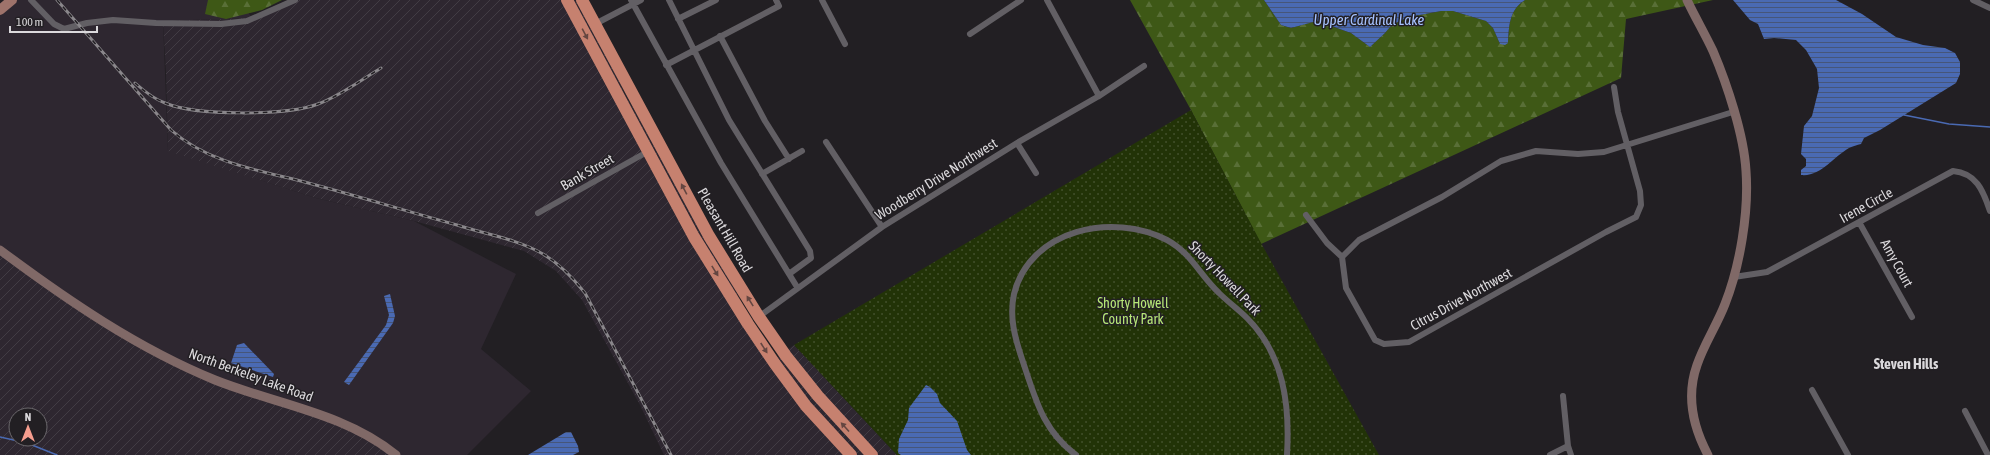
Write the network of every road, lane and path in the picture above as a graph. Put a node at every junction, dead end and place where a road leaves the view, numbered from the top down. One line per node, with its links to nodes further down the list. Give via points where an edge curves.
1 (12, 0): 17 (main road)
2 (32, 0): 3 (street, via 54,24 64,29 113,20 221,24 240,22 268,13)
3 (295, 0)
4 (567, 0): 33 (highway, Pleasant Hill Road, one-way to 33)
5 (582, 0): 19 (highway, Pleasant Hill Road)
6 (641, 0): 15 (street)
7 (668, 0): 18 (street)
8 (716, 0): 18 (street)
9 (776, 0): 21 (street, via 779,6)
10 (1021, 0): 20 (street)
11 (1047, 0): 27 (street)
12 (1687, 0): 28 (street, via 1713,51)
13 (1973, 0): 16 (street)
14 (824, 1): 22 (street)
15 (632, 2): 19 (street); 24 (street)
16 (1990, 8)
17 (0, 10)
18 (678, 19): 23 (street)
19 (595, 24): 47 (highway, Pleasant Hill Road, one-way to 19, via 708,236)
20 (970, 34)
21 (720, 36): 23 (street); 34 (street, via 765,121)
22 (845, 44)
23 (693, 50): 24 (street); 36 (street, via 729,120)
24 (666, 65): 44 (street, via 721,163)
25 (1144, 66): 27 (street, Woodberry Drive Northwest)
26 (1614, 87): 31 (street, Citrus Drive Northwest)
27 (1099, 96): 30 (street, Woodberry Drive Northwest)
28 (1733, 112): 31 (street); 45 (street, via 1746,171 1743,229)
29 (826, 142): 41 (street)
30 (1017, 143): 35 (street); 41 (street, Woodberry Drive Northwest)
31 (1627, 146): 43 (street, via 1604,152 1578,154 1536,150 1501,161 1442,197 1359,240); 43 (street, Citrus Drive Northwest, via 1640,191 1641,205 1636,217 1409,342 1384,344 1375,340 1346,288)
32 (802, 151): 34 (street)
33 (647, 152): 38 (street, Bank Street); 49 (highway, Pleasant Hill Road, one-way to 49, via 694,237)
34 (789, 159): 36 (street)
35 (1036, 173)
36 (762, 174): 44 (street, via 810,251 811,258)
37 (1990, 211): 40 (street, Irene Circle, via 1975,179 1964,172 1953,171)
38 (538, 213)
39 (1306, 215): 43 (street)
40 (1859, 222): 45 (street, Irene Circle, via 1767,272); 48 (street, Amy Court)
41 (882, 227): 46 (street, Woodberry Drive Northwest)
42 (0, 250): 54 (street, North Berkeley Lake Road, via 135,342 216,380 338,421 366,434)
43 (1342, 257)
44 (789, 274): 46 (street)
45 (1734, 277): 61 (street, via 1725,305 1697,365 1691,394 1696,426)
46 (797, 287): 47 (street, Woodberry Drive Northwest)
47 (759, 317): 49 (street, Woodberry Drive Northwest); 56 (highway, Pleasant Hill Road, one-way to 47, via 818,396)
48 (1912, 317)
49 (748, 324): 55 (highway, Pleasant Hill Road, one-way to 55, via 806,406)
50 (1812, 390): 62 (street)
51 (1563, 396): 53 (street)
52 (1965, 411): 63 (street)
53 (1568, 446): 59 (street); 60 (street)
54 (396, 455)
55 (851, 455)
56 (872, 455)
57 (1076, 455): 58 (street, Shorty Howell Park, via 1058,440 1045,422 1014,330 1014,296 1022,275 1046,247 1071,234 1111,226 1147,232 1180,247 1196,263 1212,286 1248,319 1258,332 1274,356 1284,388 1288,416)
58 (1287, 455)
59 (1550, 455)
60 (1571, 455)
61 (1708, 455)
62 (1848, 455)
63 (1988, 455)

